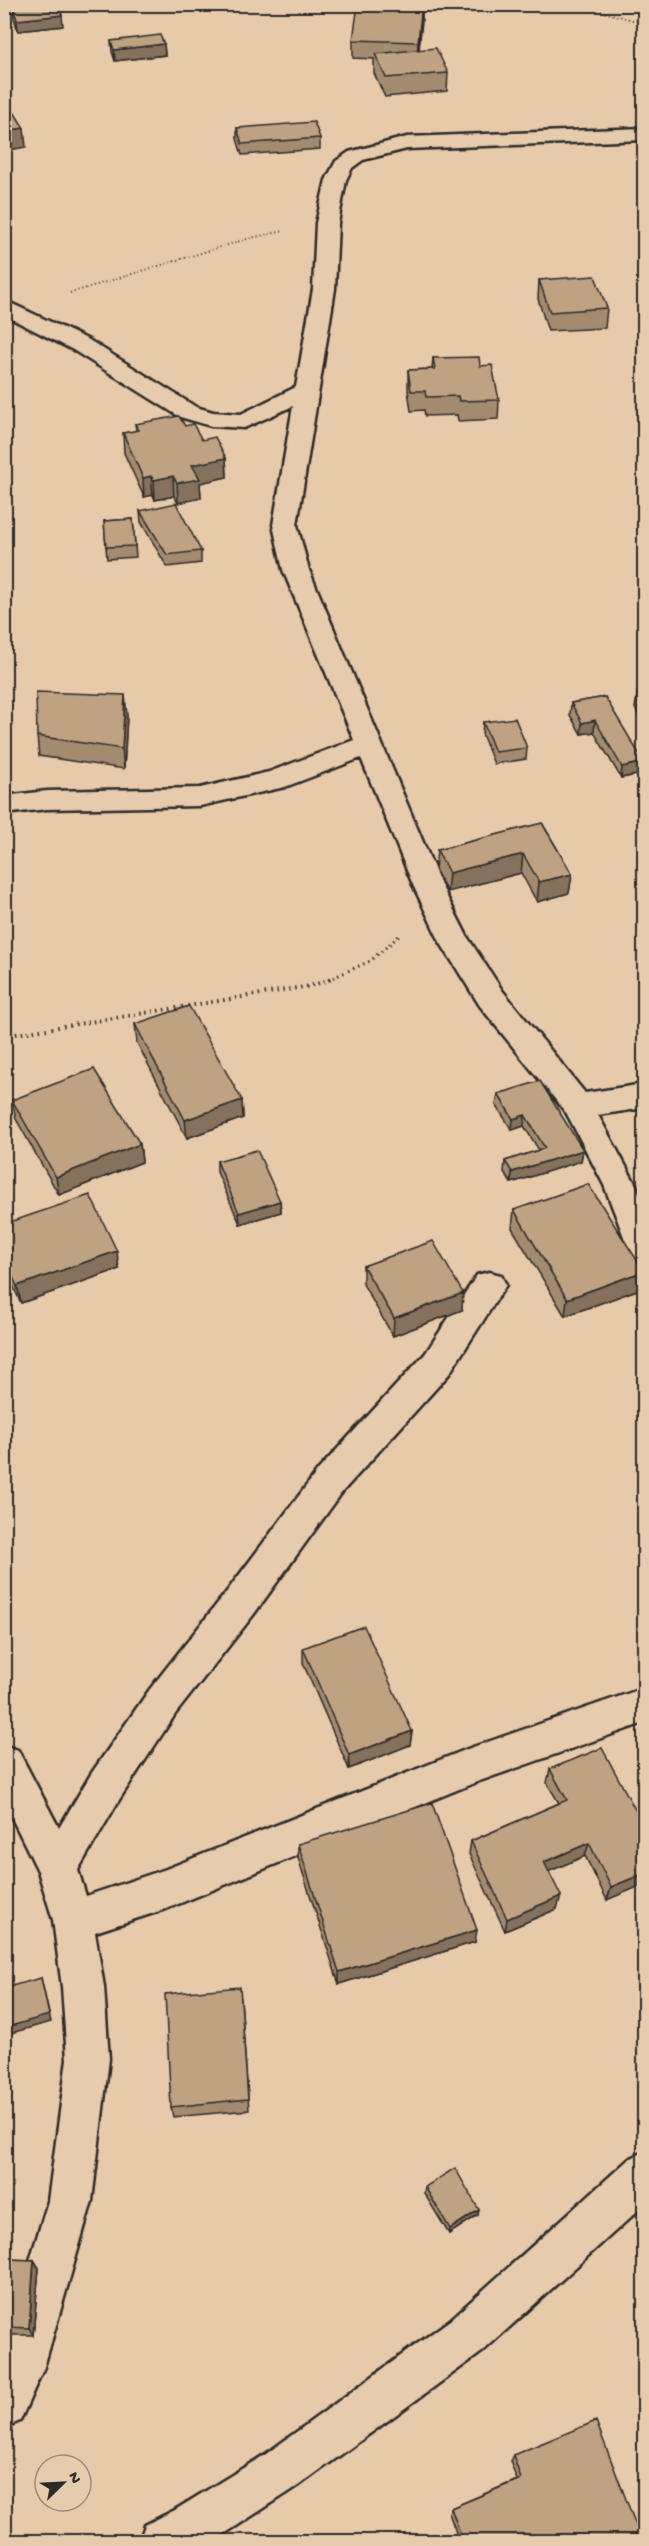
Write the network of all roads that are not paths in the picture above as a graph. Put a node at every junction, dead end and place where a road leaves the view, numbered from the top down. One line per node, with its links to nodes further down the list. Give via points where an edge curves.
1 (645, 134): 3 (street, via 436,140 378,149 343,165 327,223 324,289)
2 (14, 311): 3 (street, via 90,350 188,412 211,419 244,421)
3 (307, 391): 4 (street, via 285,525 296,570)
4 (368, 745): 5 (street, via 275,780 200,797 47,800); 7 (street, via 455,942 491,998)
5 (4, 805)
6 (645, 1096): 7 (street)
7 (578, 1106): 8 (street, via 620,1185)
8 (645, 1249)
9 (489, 1285): 12 (street, via 437,1364 331,1480 163,1701)
10 (645, 1706): 13 (street, via 470,1766 166,1889)
11 (4, 1763): 12 (street)
12 (57, 1868): 13 (street)
13 (73, 1920): 15 (street, via 88,2059 70,2201 21,2367)
14 (645, 2174): 16 (street, via 466,2336 282,2470 192,2527)
15 (4, 2405)
16 (162, 2541)

